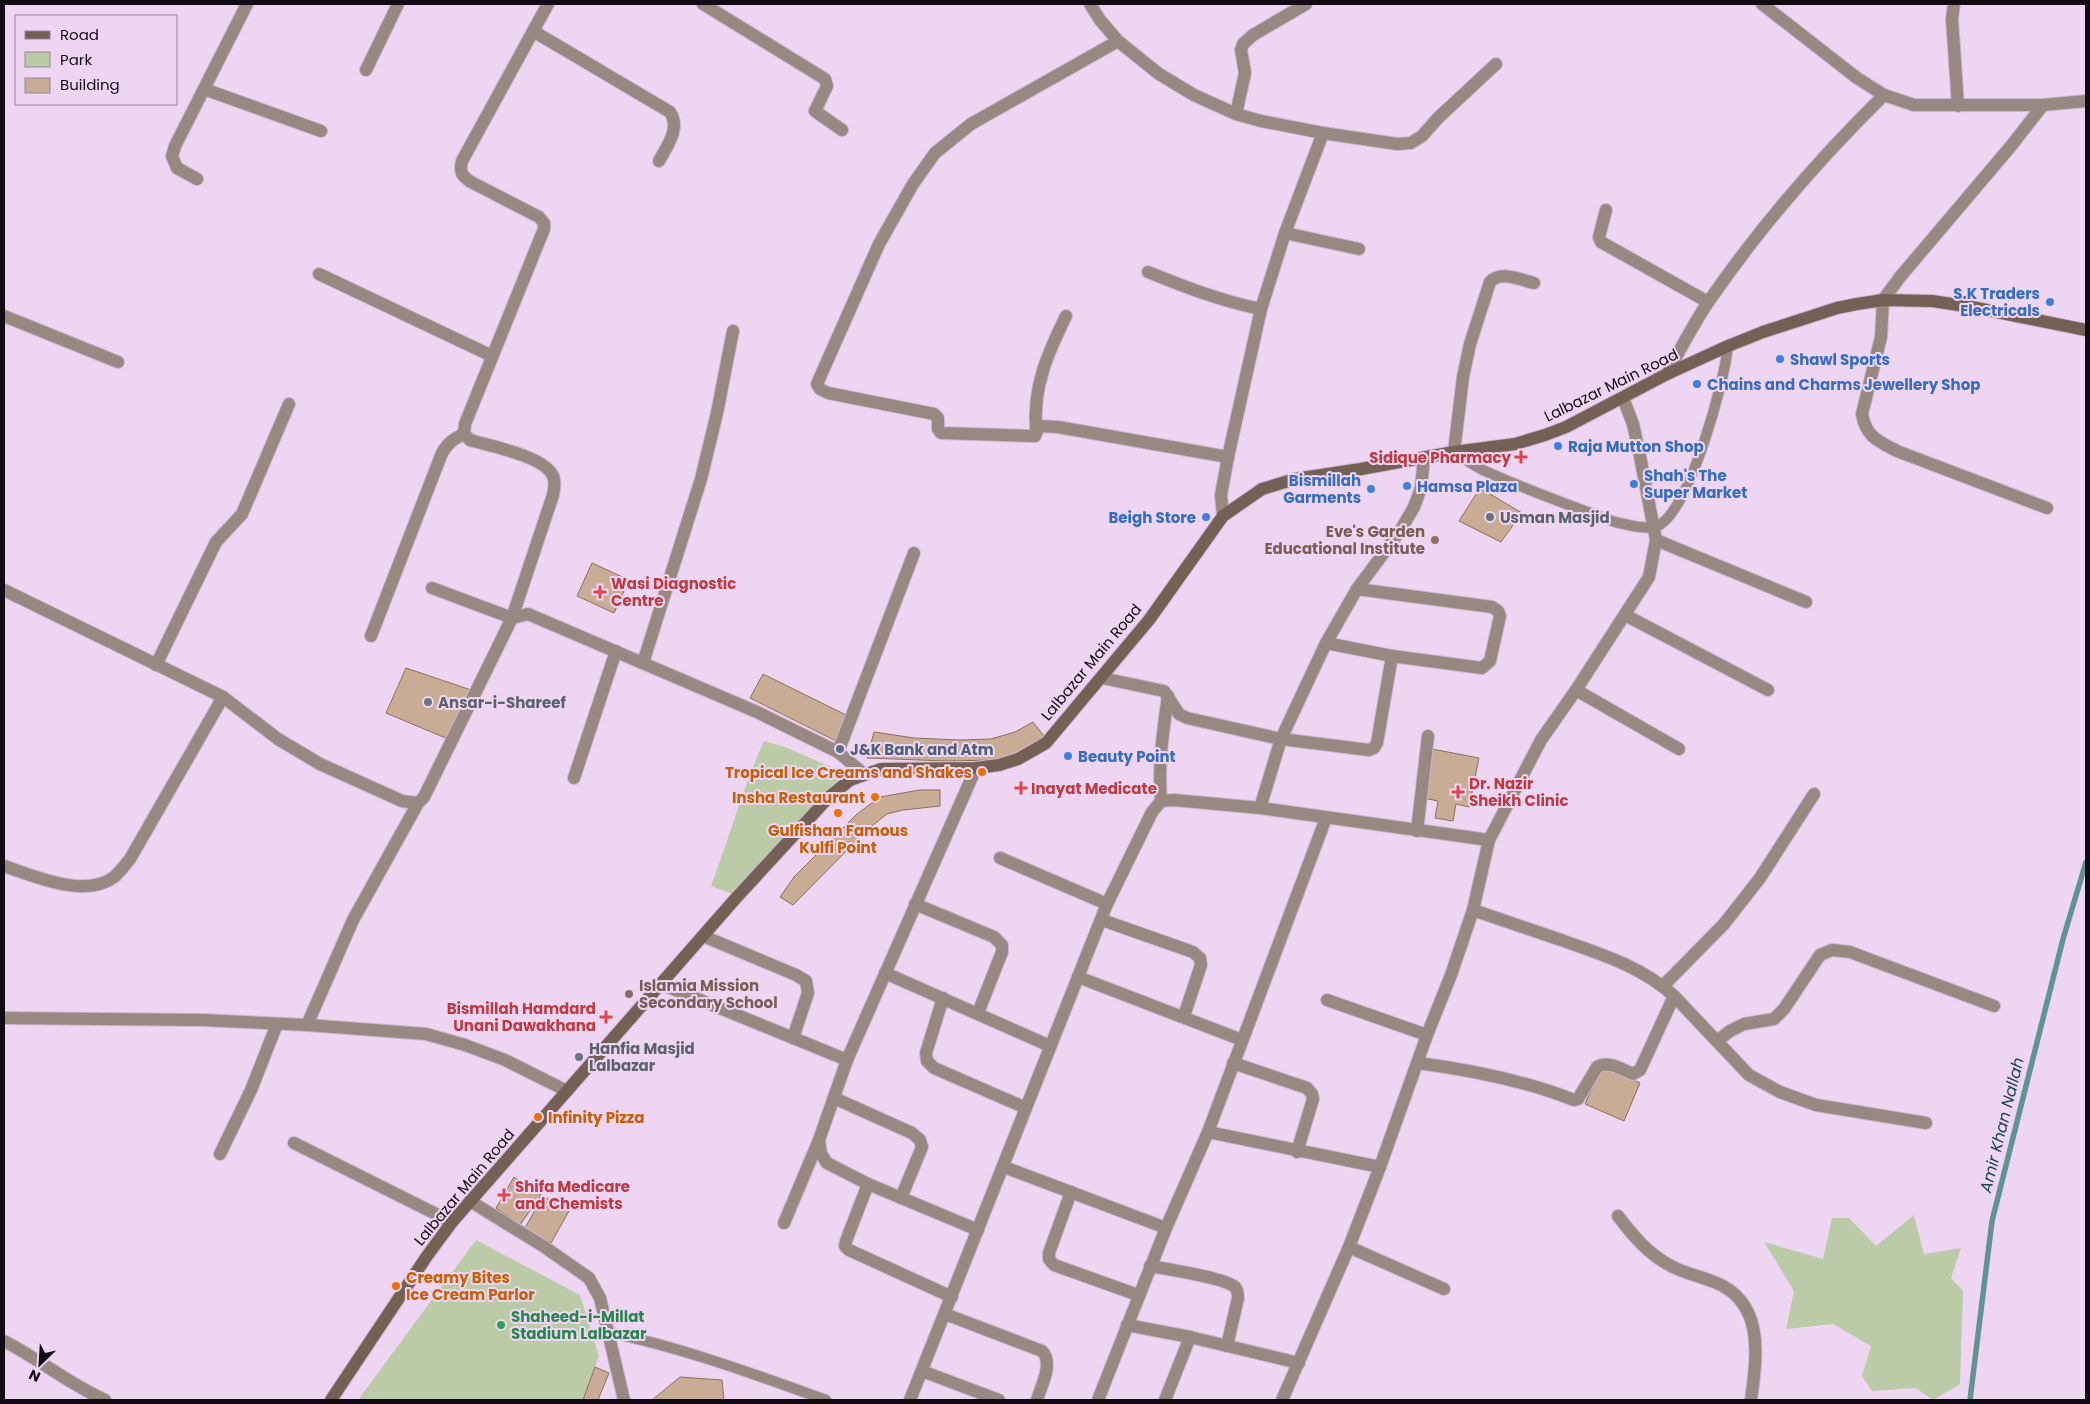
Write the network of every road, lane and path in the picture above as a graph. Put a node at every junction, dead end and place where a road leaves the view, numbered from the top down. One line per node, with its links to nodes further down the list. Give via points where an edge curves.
1 (247, 4): 13 (street)
2 (398, 4): 12 (street)
3 (548, 4): 9 (street)
4 (703, 4): 19 (street, via 825,79 827,86 815,111)
5 (1090, 4): 10 (street)
6 (1306, 4): 18 (street, via 1253,35 1244,44 1241,50 1245,72)
7 (1762, 4): 14 (street, via 1856,78)
8 (1954, 4): 17 (street, via 1952,19)
9 (533, 31): 22 (street, via 670,112 675,119 675,129); 38 (street, via 460,169 463,177 539,217 544,223)
10 (1118, 42): 18 (street, via 1159,74 1194,95); 43 (street, via 971,124 935,154 913,184 879,244 817,384 828,393 934,414 942,433 1035,436)
11 (1496, 64): 21 (street, via 1411,143 1397,144)
12 (366, 70)
13 (204, 89): 20 (street); 23 (street, via 172,156 177,168)
14 (1884, 95): 17 (street, via 1914,105); 31 (street, via 1817,163)
15 (2086, 101): 16 (street)
16 (2043, 105): 17 (street); 30 (street)
17 (1958, 106)
18 (1236, 114): 21 (street)
19 (842, 130)
20 (321, 131)
21 (1323, 133): 25 (street)
22 (659, 161)
23 (197, 179)
24 (1606, 210): 31 (street, via 1599,238 1601,242)
25 (1285, 233): 26 (street); 32 (street)
26 (1359, 249)
27 (1148, 272): 32 (street, via 1197,292)
28 (320, 274): 38 (street)
29 (1534, 283): 45 (street, via 1501,275 1490,282 1468,352)
30 (1883, 300): 35 (main road, Lalbazar Main Road, via 1972,306); 37 (main road, Lalbazar Main Road, via 1837,308); 48 (street, via 1881,336 1862,414 1864,426 1875,440)
31 (1708, 302): 40 (street)
32 (1261, 309): 46 (street)
33 (4, 316): 39 (street)
34 (1066, 316): 43 (street, via 1040,377)
35 (2086, 330)
36 (733, 331): 62 (street, via 701,479)
37 (1728, 346): 40 (main road, Lalbazar Main Road); 50 (lane, via 1717,401 1693,472)
38 (492, 356): 44 (street)
39 (118, 362)
40 (1667, 374): 41 (main road, Lalbazar Main Road)
41 (1623, 398): 45 (main road, Lalbazar Main Road, via 1545,436 1515,444); 50 (street, via 1633,424)
42 (289, 404): 63 (street, via 242,514 216,542)
43 (1036, 428): 46 (street, via 1058,427)
44 (464, 434): 57 (street, via 470,440 521,455 542,465 554,478 553,495); 58 (street, via 448,444 442,453)
45 (1454, 452): 47 (main road, Lalbazar Main Road); 50 (lane, via 1482,469 1563,503)
46 (1228, 457): 49 (street, via 1221,495)
47 (1424, 458): 49 (main road, Lalbazar Main Road, via 1294,479 1262,489); 53 (street, via 1421,488 1414,507)
48 (2047, 508)
49 (1223, 516): 64 (main road, Lalbazar Main Road, via 1149,620)
50 (1654, 534): 55 (street); 56 (street, via 1649,577)
51 (914, 552): 72 (street)
52 (432, 588): 57 (street)
53 (1357, 589): 59 (street); 61 (street, via 1492,607 1500,616 1490,661 1482,668)
54 (4, 590): 63 (street)
55 (1806, 602)
56 (1625, 615): 65 (street); 66 (street)
57 (512, 618): 60 (street, via 528,614); 78 (street, via 424,797)
58 (371, 636)
59 (1326, 643): 61 (street); 70 (street)
60 (616, 651): 62 (street); 75 (street)
61 (1392, 656): 70 (street, via 1374,748)
62 (644, 663): 72 (street, via 757,712)
63 (156, 665): 68 (street)
64 (1102, 678): 67 (street, via 1157,688); 73 (main road, Lalbazar Main Road, via 1046,743 1018,759)
65 (1576, 690): 71 (street); 82 (street, via 1541,740)
66 (1768, 690)
67 (1168, 696): 70 (street, via 1179,714 1187,718); 77 (street, via 1160,753)
68 (223, 697): 78 (street, via 278,739 320,764 402,801); 84 (street, via 130,860 113,877 102,883 73,886)
69 (1428, 736): 81 (street)
70 (1281, 739): 79 (street)
71 (1679, 749)
72 (838, 752): 74 (street)
73 (976, 768): 74 (main road, Lalbazar Main Road, via 881,769); 85 (street)
74 (864, 774): 89 (main road, Lalbazar Main Road, via 850,780 829,797)
75 (574, 778)
76 (1814, 794): 93 (street, via 1754,886 1724,924)
77 (1160, 801): 79 (street); 86 (street)
78 (418, 803): 102 (street, via 353,920)
79 (1260, 808): 80 (street)
80 (1326, 818): 81 (street); 105 (street)
81 (1417, 831): 82 (street)
82 (1489, 840): 87 (street)
83 (1000, 858): 86 (street)
84 (4, 866)
85 (915, 904): 90 (street); 98 (street, via 994,937 1002,945)
86 (1108, 904): 88 (street)
87 (1473, 910): 93 (street, via 1619,961); 103 (street)
88 (1102, 920): 91 (street); 99 (street, via 1193,952 1200,958 1201,965)
89 (703, 936): 92 (main road, Lalbazar Main Road); 104 (street, via 806,981 808,993)
90 (885, 973): 95 (street); 108 (street)
91 (1078, 977): 99 (street); 107 (street)
92 (661, 984): 104 (street); 111 (main road, Lalbazar Main Road)
93 (1663, 986): 94 (street)
94 (1674, 996): 106 (street); 110 (street, via 1640,1070 1633,1074 1602,1064 1578,1100 1503,1077)
95 (943, 998): 98 (street); 113 (street, via 926,1053 927,1061 934,1068)
96 (1327, 1000): 103 (street)
97 (1994, 1006): 106 (street, via 1850,952 1832,950 1820,955 1774,1019 1744,1024)
98 (978, 1014): 107 (street)
99 (1184, 1016): 105 (street)
100 (4, 1018): 101 (street)
101 (278, 1024): 102 (street); 119 (street)
102 (307, 1025): 111 (street, via 426,1034 465,1044 505,1060)
103 (1427, 1035): 110 (street)
104 (793, 1038): 108 (street)
105 (1242, 1040): 109 (street)
106 (1717, 1041): 114 (street, via 1749,1075 1780,1092 1816,1105)
107 (1050, 1046): 113 (street)
108 (847, 1060): 112 (street)
109 (1233, 1063): 115 (street); 118 (street, via 1307,1088 1312,1094)
110 (1418, 1064): 121 (street)
111 (567, 1091): 125 (main road, Lalbazar Main Road)
112 (834, 1098): 116 (street); 124 (street, via 912,1133 920,1140 922,1147)
113 (1026, 1108): 120 (street)
114 (1926, 1123)
115 (1208, 1132): 118 (street); 129 (street)
116 (819, 1140): 122 (street, via 821,1154 827,1163); 128 (street)
117 (294, 1143): 127 (street)
118 (1297, 1152): 121 (street)
119 (220, 1154)
120 (1004, 1168): 123 (street); 130 (street)
121 (1380, 1168): 131 (street)
122 (868, 1184): 124 (street); 135 (street, via 845,1246)
123 (1071, 1192): 129 (street); 134 (street, via 1049,1259 1054,1265)
124 (901, 1198): 130 (street)
125 (470, 1201): 127 (main road, Lalbazar Main Road); 138 (street, via 589,1278 600,1298)
126 (1618, 1216): 154 (street, via 1636,1240 1656,1256 1674,1267 1721,1285 1741,1301 1756,1338 1757,1355)
127 (452, 1222): 145 (main road, Lalbazar Main Road)
128 (784, 1223)
129 (1166, 1228): 132 (street)
130 (978, 1230): 135 (street)
131 (1349, 1247): 133 (street); 142 (street)
132 (1150, 1266): 134 (street); 141 (street, via 1235,1287 1238,1298)
133 (1444, 1289)
134 (1138, 1295): 137 (street)
135 (952, 1297): 136 (street)
136 (945, 1314): 143 (street); 150 (street, via 1042,1351 1048,1364)
137 (1127, 1325): 139 (street); 151 (street)
138 (607, 1332): 146 (street); 147 (lane, via 644,1339)
139 (1190, 1337): 141 (street); 152 (street)
140 (4, 1341): 144 (street)
141 (1228, 1346): 142 (street)
142 (1299, 1362): 153 (street)
143 (922, 1371): 148 (street); 149 (street)
144 (105, 1400)
145 (331, 1400)
146 (624, 1400)
147 (826, 1400)
148 (910, 1400)
149 (999, 1400)
150 (1037, 1400)
151 (1098, 1400)
152 (1165, 1400)
153 (1282, 1400)
154 (1750, 1400)

